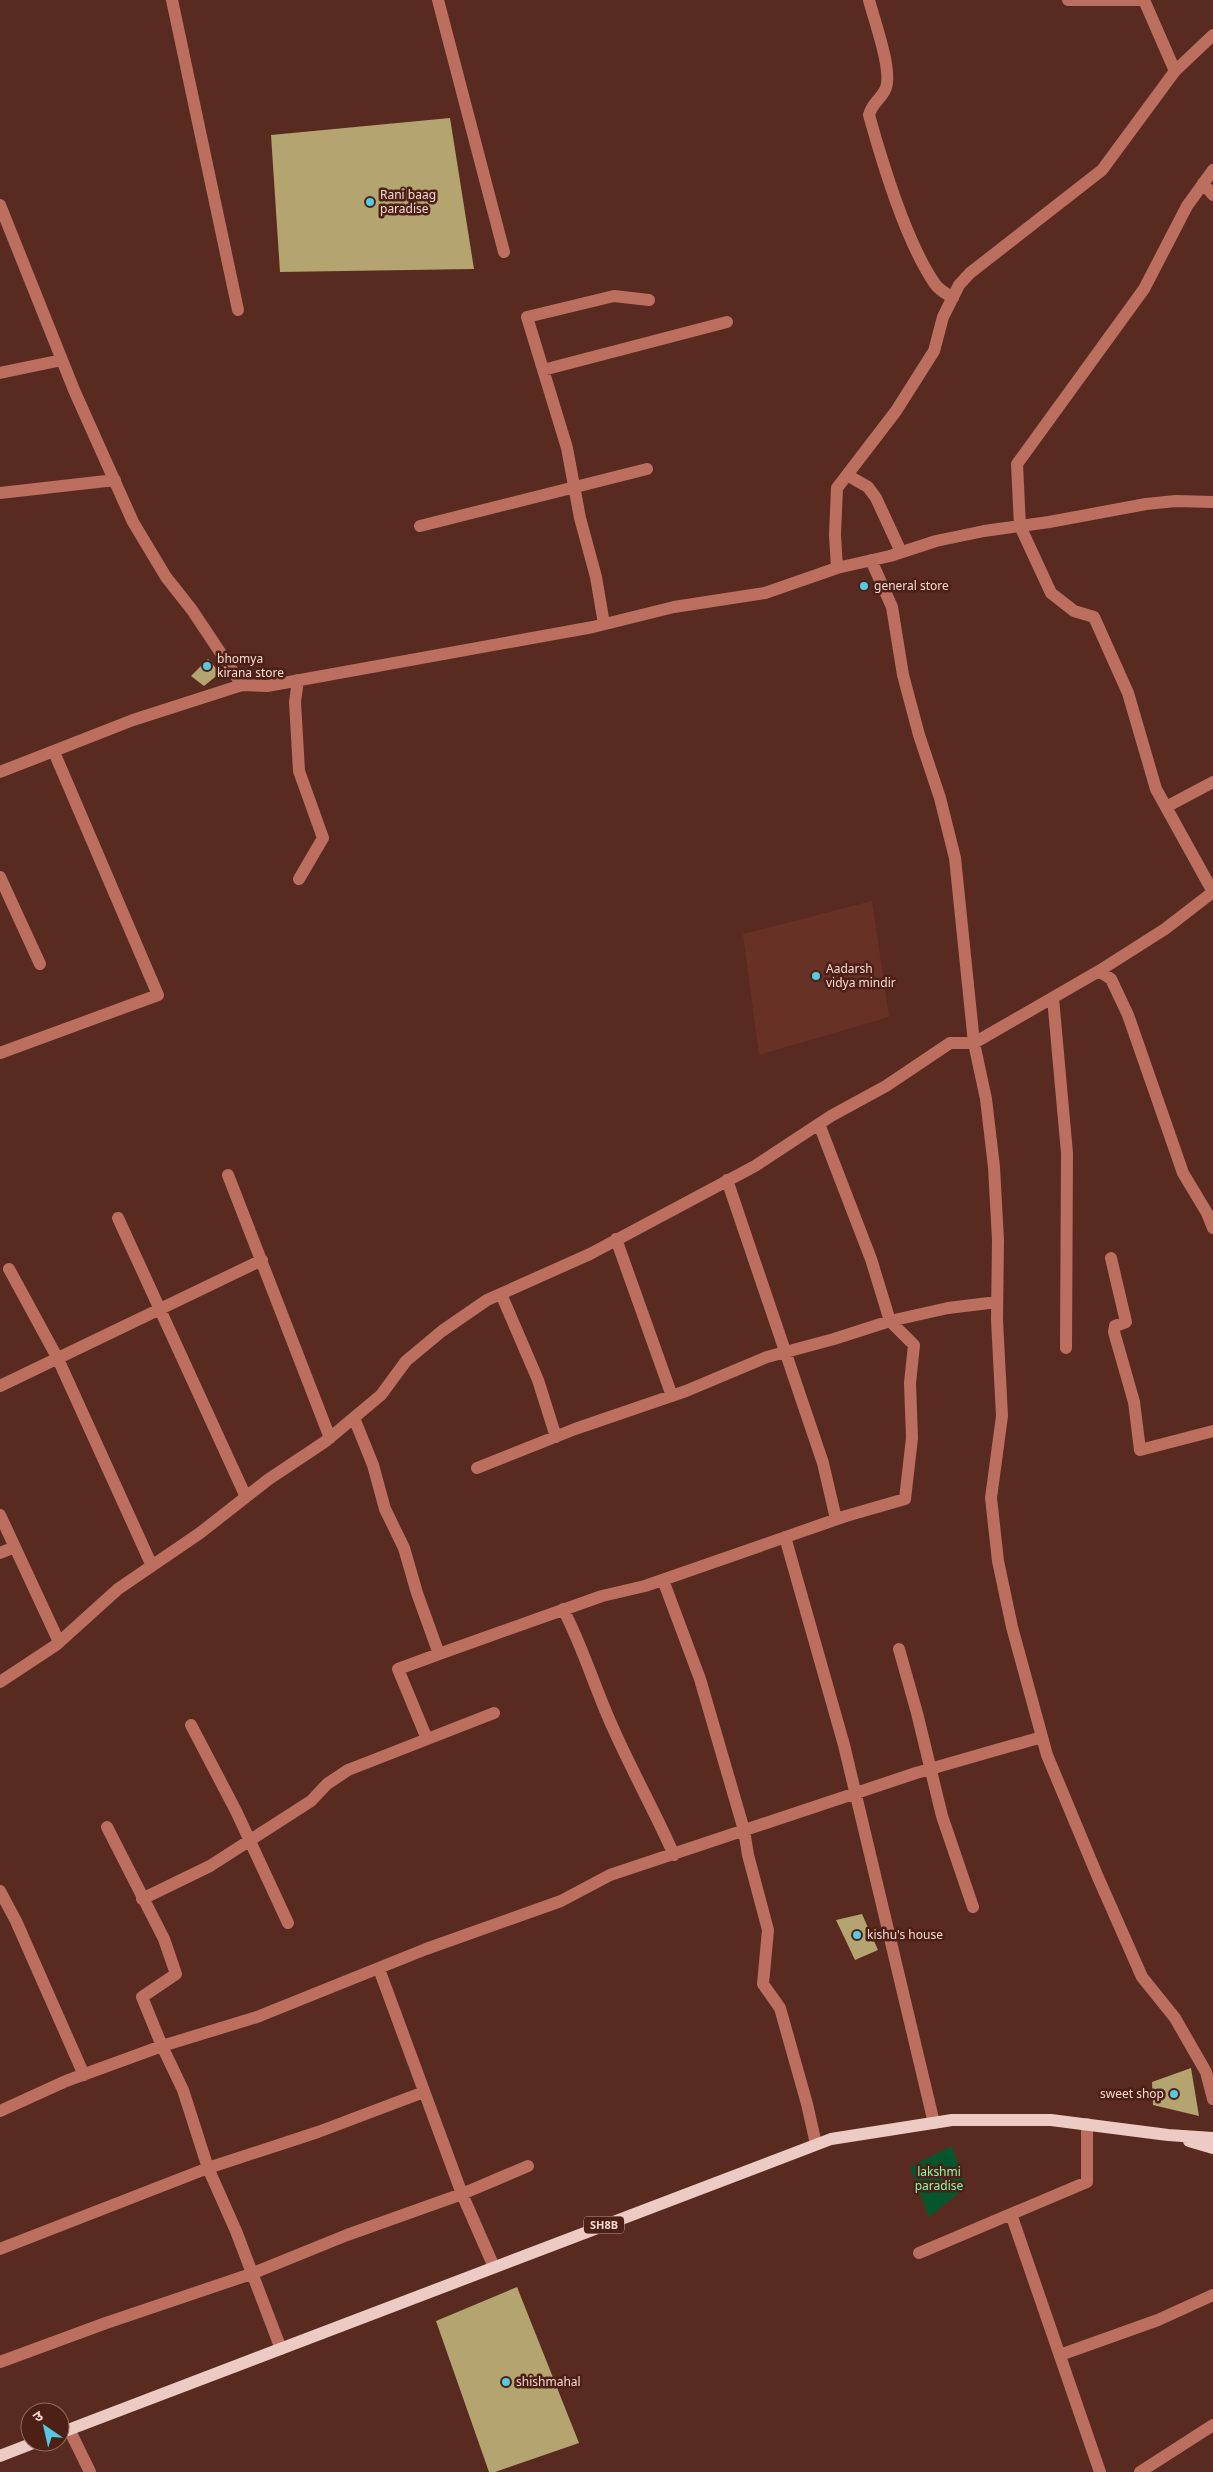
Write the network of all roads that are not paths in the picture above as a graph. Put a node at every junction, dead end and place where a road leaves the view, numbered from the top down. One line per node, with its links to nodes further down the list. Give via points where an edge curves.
1 (172, 0): 15 (street)
2 (438, 0): 12 (street)
3 (869, 0): 13 (street, via 889,71 886,90 871,106 868,115 922,261 936,286)
4 (1068, 0): 5 (street)
5 (1144, 0): 7 (street)
6 (1213, 35): 7 (street)
7 (1175, 71): 13 (street, via 1102,170 970,273)
8 (1213, 170): 9 (street)
9 (1203, 183): 10 (street); 27 (street, via 1144,289 1017,464)
10 (1213, 195)
11 (0, 205): 17 (street)
12 (504, 252)
13 (953, 298): 21 (street, via 943,318 934,351 896,411)
14 (649, 300): 18 (street, via 614,296 527,318)
15 (238, 310)
16 (728, 322): 18 (street)
17 (62, 360): 19 (street); 22 (street)
18 (543, 370): 23 (street)
19 (0, 372)
20 (647, 468): 23 (street)
21 (848, 475): 28 (street, via 868,487 876,498); 30 (street, via 837,488 834,535)
22 (114, 480): 24 (street); 33 (street, via 133,522 166,577)
23 (575, 485): 26 (street); 31 (street)
24 (0, 493)
25 (1213, 502): 27 (street, via 1146,504)
26 (420, 526)
27 (1020, 526): 28 (street, via 936,541); 37 (street, via 1051,593 1074,611 1094,617 1128,692 1156,789)
28 (901, 552): 29 (street)
29 (871, 560): 30 (street); 44 (street, via 892,607 903,675 955,858)
30 (837, 568): 31 (street, via 765,593 674,607)
31 (604, 624): 32 (street)
32 (298, 680): 33 (street, via 268,686); 39 (street, via 295,702 299,771 323,838)
33 (242, 686): 34 (street, via 132,720)
34 (54, 752): 35 (street); 45 (street, via 158,995)
35 (0, 772)
36 (1213, 782): 37 (street)
37 (1166, 807): 40 (street)
38 (0, 877): 41 (street)
39 (299, 879)
40 (1213, 892): 42 (street)
41 (40, 964)
42 (1099, 972): 43 (street); 50 (street, via 1111,979 1128,1015 1183,1173)
43 (1052, 998): 44 (street); 59 (street, via 1066,1153)
44 (974, 1044): 46 (street, via 950,1043 886,1086); 56 (street, via 986,1099 994,1167)
45 (0, 1053)
46 (819, 1124): 48 (street, via 755,1166); 58 (street, via 871,1259)
47 (228, 1175): 53 (street)
48 (727, 1180): 51 (street); 60 (street)
49 (118, 1218): 57 (street)
50 (1213, 1228)
51 (616, 1239): 55 (street); 63 (street)
52 (1111, 1258): 65 (street, via 1126,1322 1115,1326 1114,1332 1134,1402 1140,1450)
53 (262, 1260): 57 (street); 67 (street)
54 (9, 1269): 61 (street)
55 (501, 1294): 64 (street, via 442,1331 413,1355 381,1395); 66 (street, via 538,1380)
56 (997, 1302): 58 (street, via 948,1308); 84 (street, via 1002,1416 991,1498 1000,1570)
57 (162, 1310): 61 (street); 69 (street)
58 (890, 1321): 60 (street); 71 (street, via 914,1345 910,1384 912,1438 905,1499)
59 (1066, 1348)
60 (786, 1352): 63 (street); 71 (street, via 823,1463)
61 (58, 1359): 62 (street); 75 (street)
62 (0, 1386)
63 (672, 1396): 66 (street)
64 (354, 1418): 67 (street); 80 (street, via 373,1465 385,1509 404,1548)
65 (1213, 1431)
66 (556, 1437): 68 (street)
67 (330, 1438): 69 (street)
68 (477, 1468)
69 (246, 1497): 75 (street)
70 (0, 1515): 73 (street)
71 (836, 1519): 72 (street)
72 (785, 1537): 76 (street); 87 (street)
73 (15, 1547): 74 (street); 78 (street)
74 (0, 1553)
75 (152, 1566): 78 (street, via 118,1589)
76 (663, 1580): 77 (street); 89 (street, via 700,1679)
77 (563, 1609): 80 (street); 91 (street, via 612,1727)
78 (59, 1642): 81 (street)
79 (899, 1649): 86 (street)
80 (439, 1654): 85 (street, via 398,1669)
81 (0, 1682)
82 (494, 1713): 85 (street)
83 (191, 1726): 90 (street)
84 (1042, 1737): 86 (street); 100 (street, via 1096,1875 1142,1977 1175,2018 1206,2072)
85 (427, 1739): 90 (street, via 348,1770 327,1784 311,1801)
86 (930, 1769): 87 (street); 94 (street, via 942,1816)
87 (856, 1794): 89 (street); 102 (street)
88 (107, 1828): 93 (street)
89 (744, 1830): 91 (street); 106 (street, via 768,1930 763,1984 780,2008)
90 (250, 1840): 93 (street, via 210,1866); 95 (street)
91 (674, 1855): 96 (street, via 610,1875 561,1901)
92 (0, 1892): 98 (street)
93 (142, 1899): 97 (street, via 164,1939 176,1974 142,1998)
94 (973, 1907)
95 (288, 1923)
96 (379, 1969): 97 (street, via 257,2018); 99 (street)
97 (162, 2046): 98 (street); 109 (street, via 183,2090)
98 (84, 2075): 101 (street)
99 (424, 2092): 109 (street, via 318,2132); 110 (street)
100 (1213, 2099)
101 (0, 2111)
102 (934, 2123): 103 (main road, SH8B, via 952,2120 1052,2120); 106 (main road, SH8B)
103 (1088, 2124): 104 (main road, SH8B); 111 (street, via 1087,2182)
104 (1168, 2135): 105 (main road, SH8B); 107 (main road, SH8B)
105 (1213, 2138)
106 (816, 2144): 114 (main road, SH8B)
107 (1213, 2148)
108 (528, 2166): 110 (street)
109 (208, 2168): 112 (street); 115 (street)
110 (462, 2194): 114 (street); 115 (street)
111 (1011, 2214): 113 (street); 118 (street)
112 (0, 2249)
113 (919, 2253)
114 (494, 2267): 117 (main road, SH8B)
115 (251, 2274): 117 (street); 119 (street)
116 (1213, 2295): 118 (street, via 1158,2320)
117 (281, 2348): 121 (main road, SH8B)
118 (1060, 2355): 126 (street)
119 (0, 2362)
120 (1213, 2425): 127 (street)
121 (70, 2429)
122 (70, 2440): 125 (street)
123 (20, 2448): 124 (main road)
124 (0, 2456)
125 (90, 2472)
126 (1100, 2472)
127 (1140, 2472)

